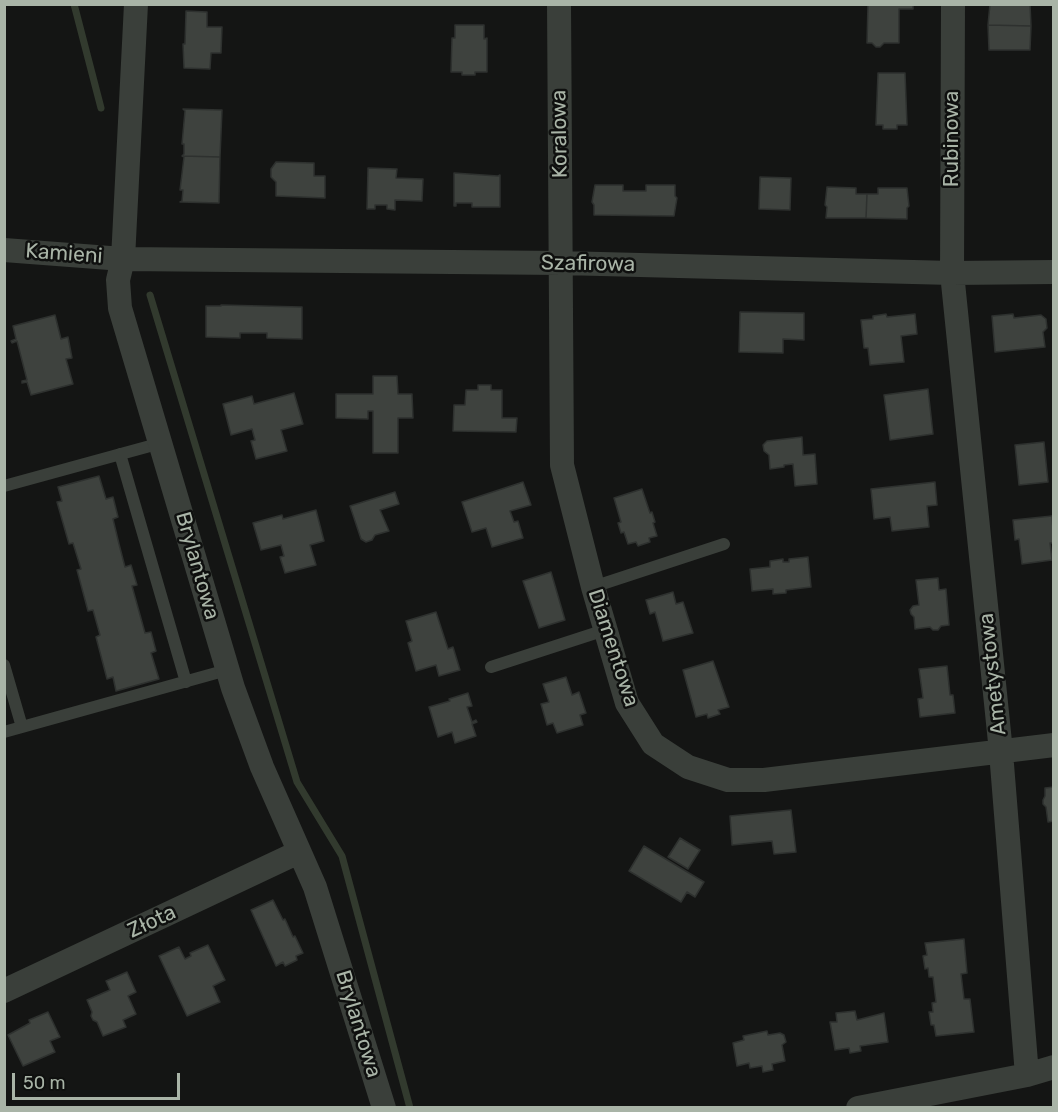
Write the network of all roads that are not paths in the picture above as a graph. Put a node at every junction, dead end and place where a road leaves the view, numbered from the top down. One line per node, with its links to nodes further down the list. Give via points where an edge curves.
1 (136, 4): 5 (street, Brylantowa)
2 (559, 4): 6 (street, Koralowa)
3 (953, 4): 8 (street, Rubinowa)
4 (4, 250): 5 (street, Kamieni)
5 (123, 259): 6 (street, Szafirowa); 9 (street, Brylantowa, via 118,280 120,308)
6 (562, 263): 8 (street, Szafirowa); 13 (street, Diamentowa, via 562,465)
7 (1053, 272): 8 (street, Szafirowa)
8 (952, 273): 22 (street, Ametystowa)
9 (160, 443): 10 (lane); 17 (street, Brylantowa)
10 (120, 454): 11 (lane); 18 (lane)
11 (4, 486)
12 (724, 544): 13 (lane)
13 (593, 587): 14 (street, Diamentowa)
14 (605, 630): 16 (lane); 22 (street, Diamentowa, via 627,703 653,744 688,767 728,780 764,780)
15 (4, 665): 19 (lane)
16 (491, 667)
17 (227, 670): 18 (lane); 23 (street, Brylantowa, via 262,767)
18 (186, 682): 19 (lane)
19 (22, 727): 20 (lane)
20 (4, 732)
21 (1053, 745): 22 (street, Diamentowa)
22 (1001, 752): 26 (street, Ametystowa)
23 (299, 852): 24 (street, Złota); 27 (street, Brylantowa, via 315,887)
24 (4, 991)
25 (1053, 1067): 26 (street)
26 (1027, 1075): 28 (street)
27 (384, 1107)
28 (858, 1107)

